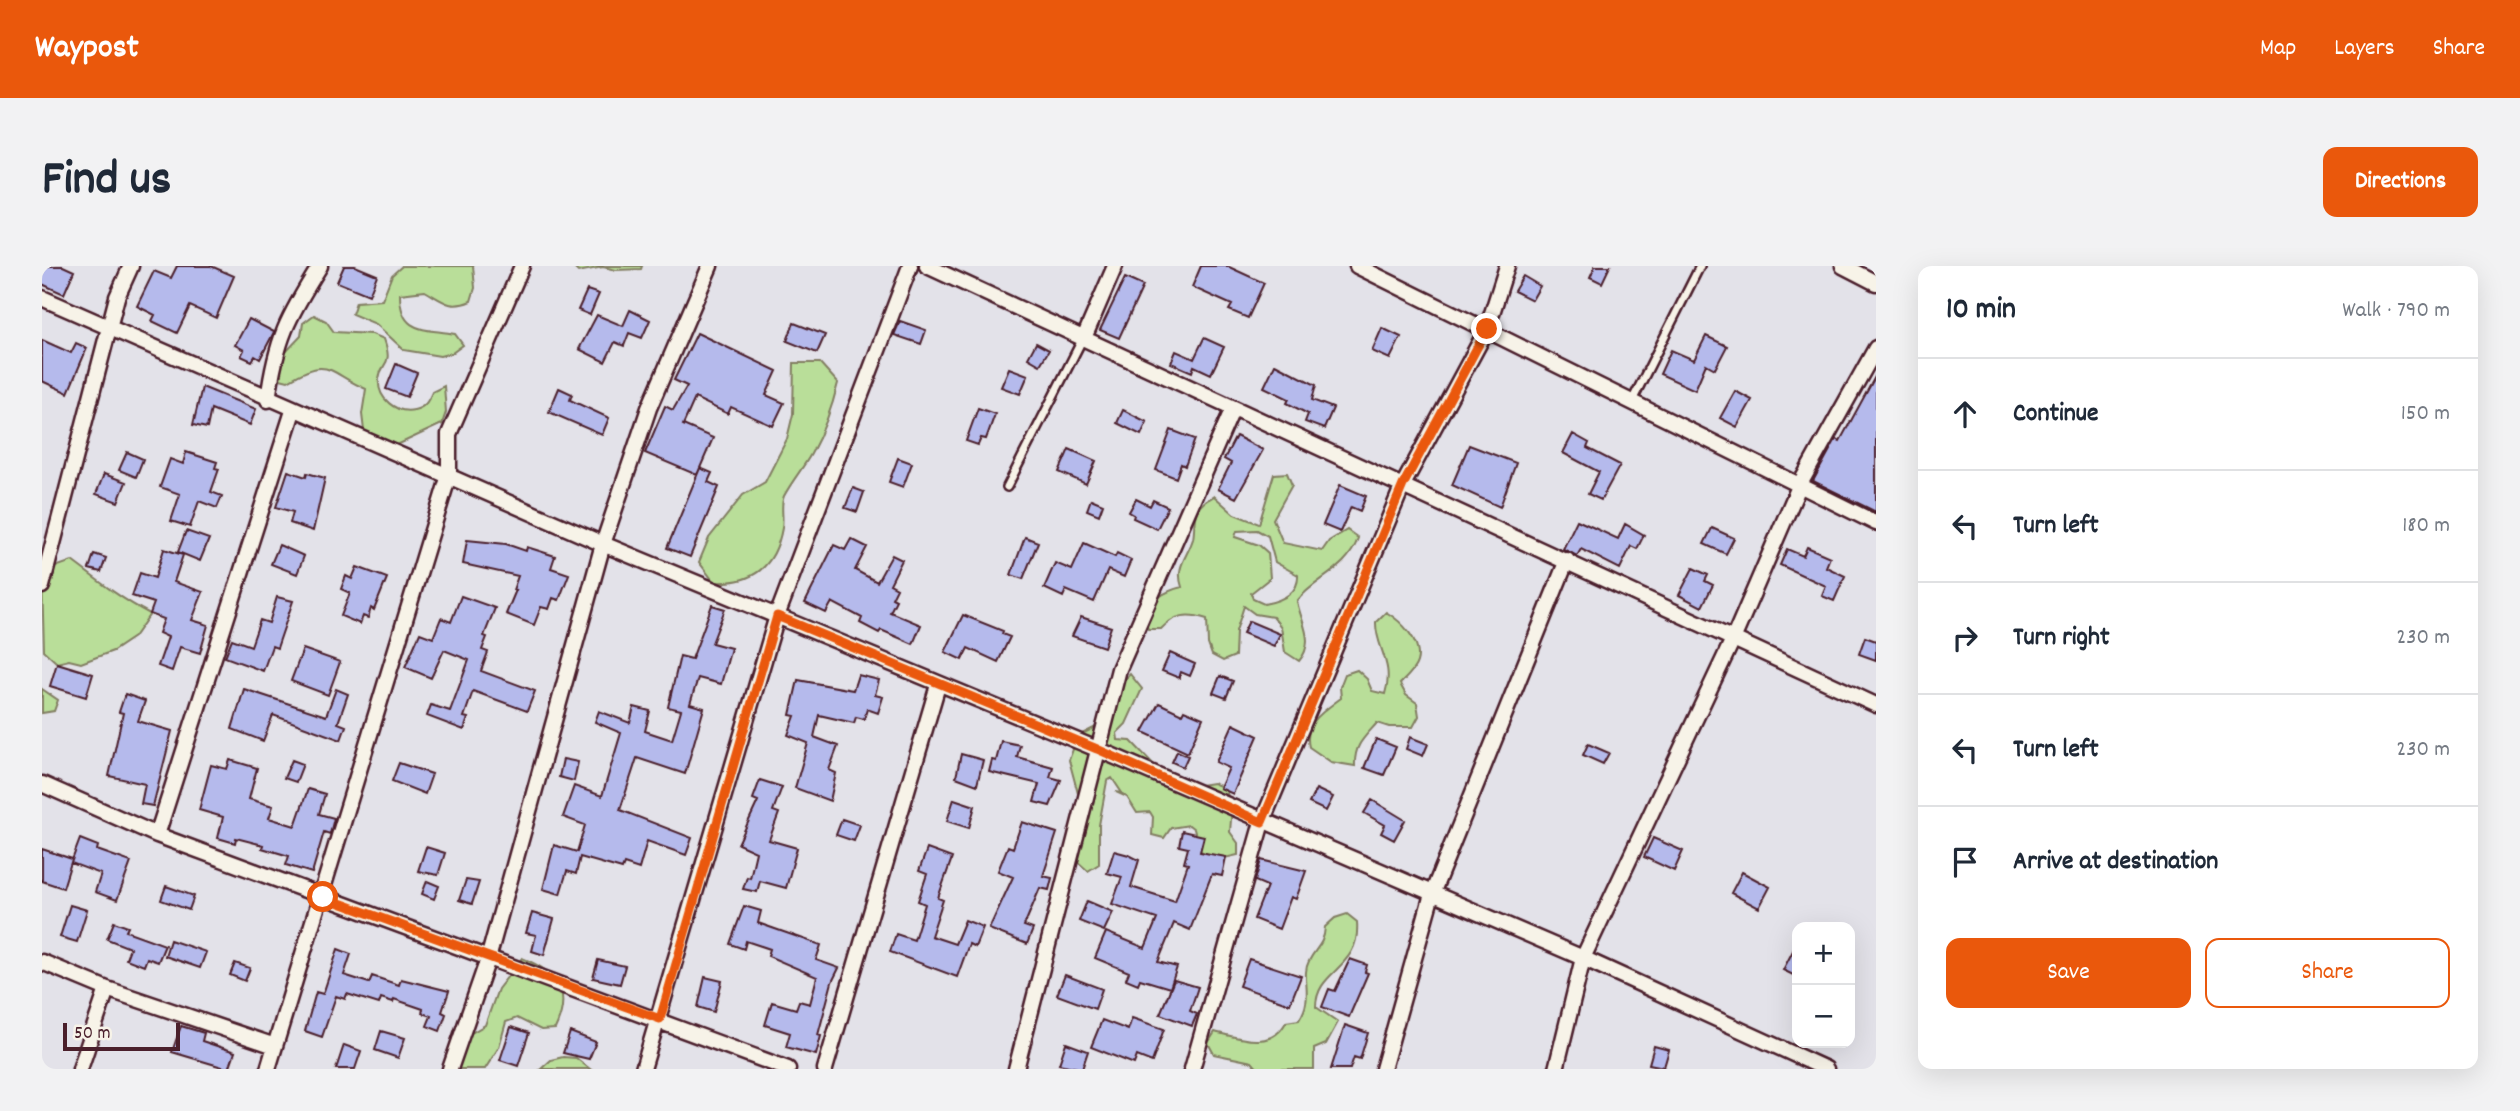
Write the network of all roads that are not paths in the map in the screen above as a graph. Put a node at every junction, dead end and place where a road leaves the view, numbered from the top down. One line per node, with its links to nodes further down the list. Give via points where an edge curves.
1 (131, 266): 15 (street)
2 (320, 266): 18 (street, via 290,314 274,355)
3 (522, 266): 22 (street, via 449,434)
4 (710, 266): 27 (street, via 649,408)
5 (910, 266): 30 (street)
6 (927, 266): 16 (street)
7 (1115, 266): 16 (street)
8 (1357, 266): 14 (street)
9 (1507, 266): 14 (street)
10 (1700, 266): 19 (lane)
11 (1843, 266): 12 (street)
12 (1876, 283)
13 (42, 298): 15 (street)
14 (1487, 329): 19 (street); 24 (street)
15 (109, 330): 18 (street); 29 (street)
16 (1084, 338): 20 (street); 25 (lane)
17 (1876, 348): 23 (street)
18 (268, 400): 21 (street)
19 (1632, 401): 23 (street)
20 (1233, 408): 24 (street); 34 (street, via 1119,668)
21 (293, 411): 22 (street); 37 (street)
22 (449, 475): 27 (street); 39 (street)
23 (1800, 484): 26 (street); 31 (street)
24 (1403, 485): 28 (street); 36 (street)
25 (1007, 487)
26 (1876, 523)
27 (603, 544): 30 (street); 41 (street)
28 (1567, 560): 31 (street); 38 (street)
29 (42, 586)
30 (777, 616): 32 (street); 44 (street)
31 (1734, 637): 33 (street); 40 (street)
32 (939, 685): 34 (street); 51 (street)
33 (1876, 705)
34 (1097, 749): 36 (street); 52 (street)
35 (42, 784): 37 (street)
36 (1262, 822): 38 (street); 53 (street)
37 (157, 835): 39 (street)
38 (1432, 894): 40 (street); 54 (street)
39 (323, 897): 41 (street); 45 (street)
40 (1583, 958): 55 (street); 56 (street)
41 (488, 959): 44 (street); 48 (street)
42 (42, 962): 43 (street)
43 (107, 989): 45 (street); 46 (street)
44 (660, 1019): 49 (street); 50 (street)
45 (275, 1046): 47 (street)
46 (80, 1069)
47 (268, 1069)
48 (450, 1069)
49 (643, 1069)
50 (788, 1069)
51 (825, 1069)
52 (1017, 1069)
53 (1192, 1069)
54 (1383, 1069)
55 (1556, 1069)
56 (1826, 1069)

